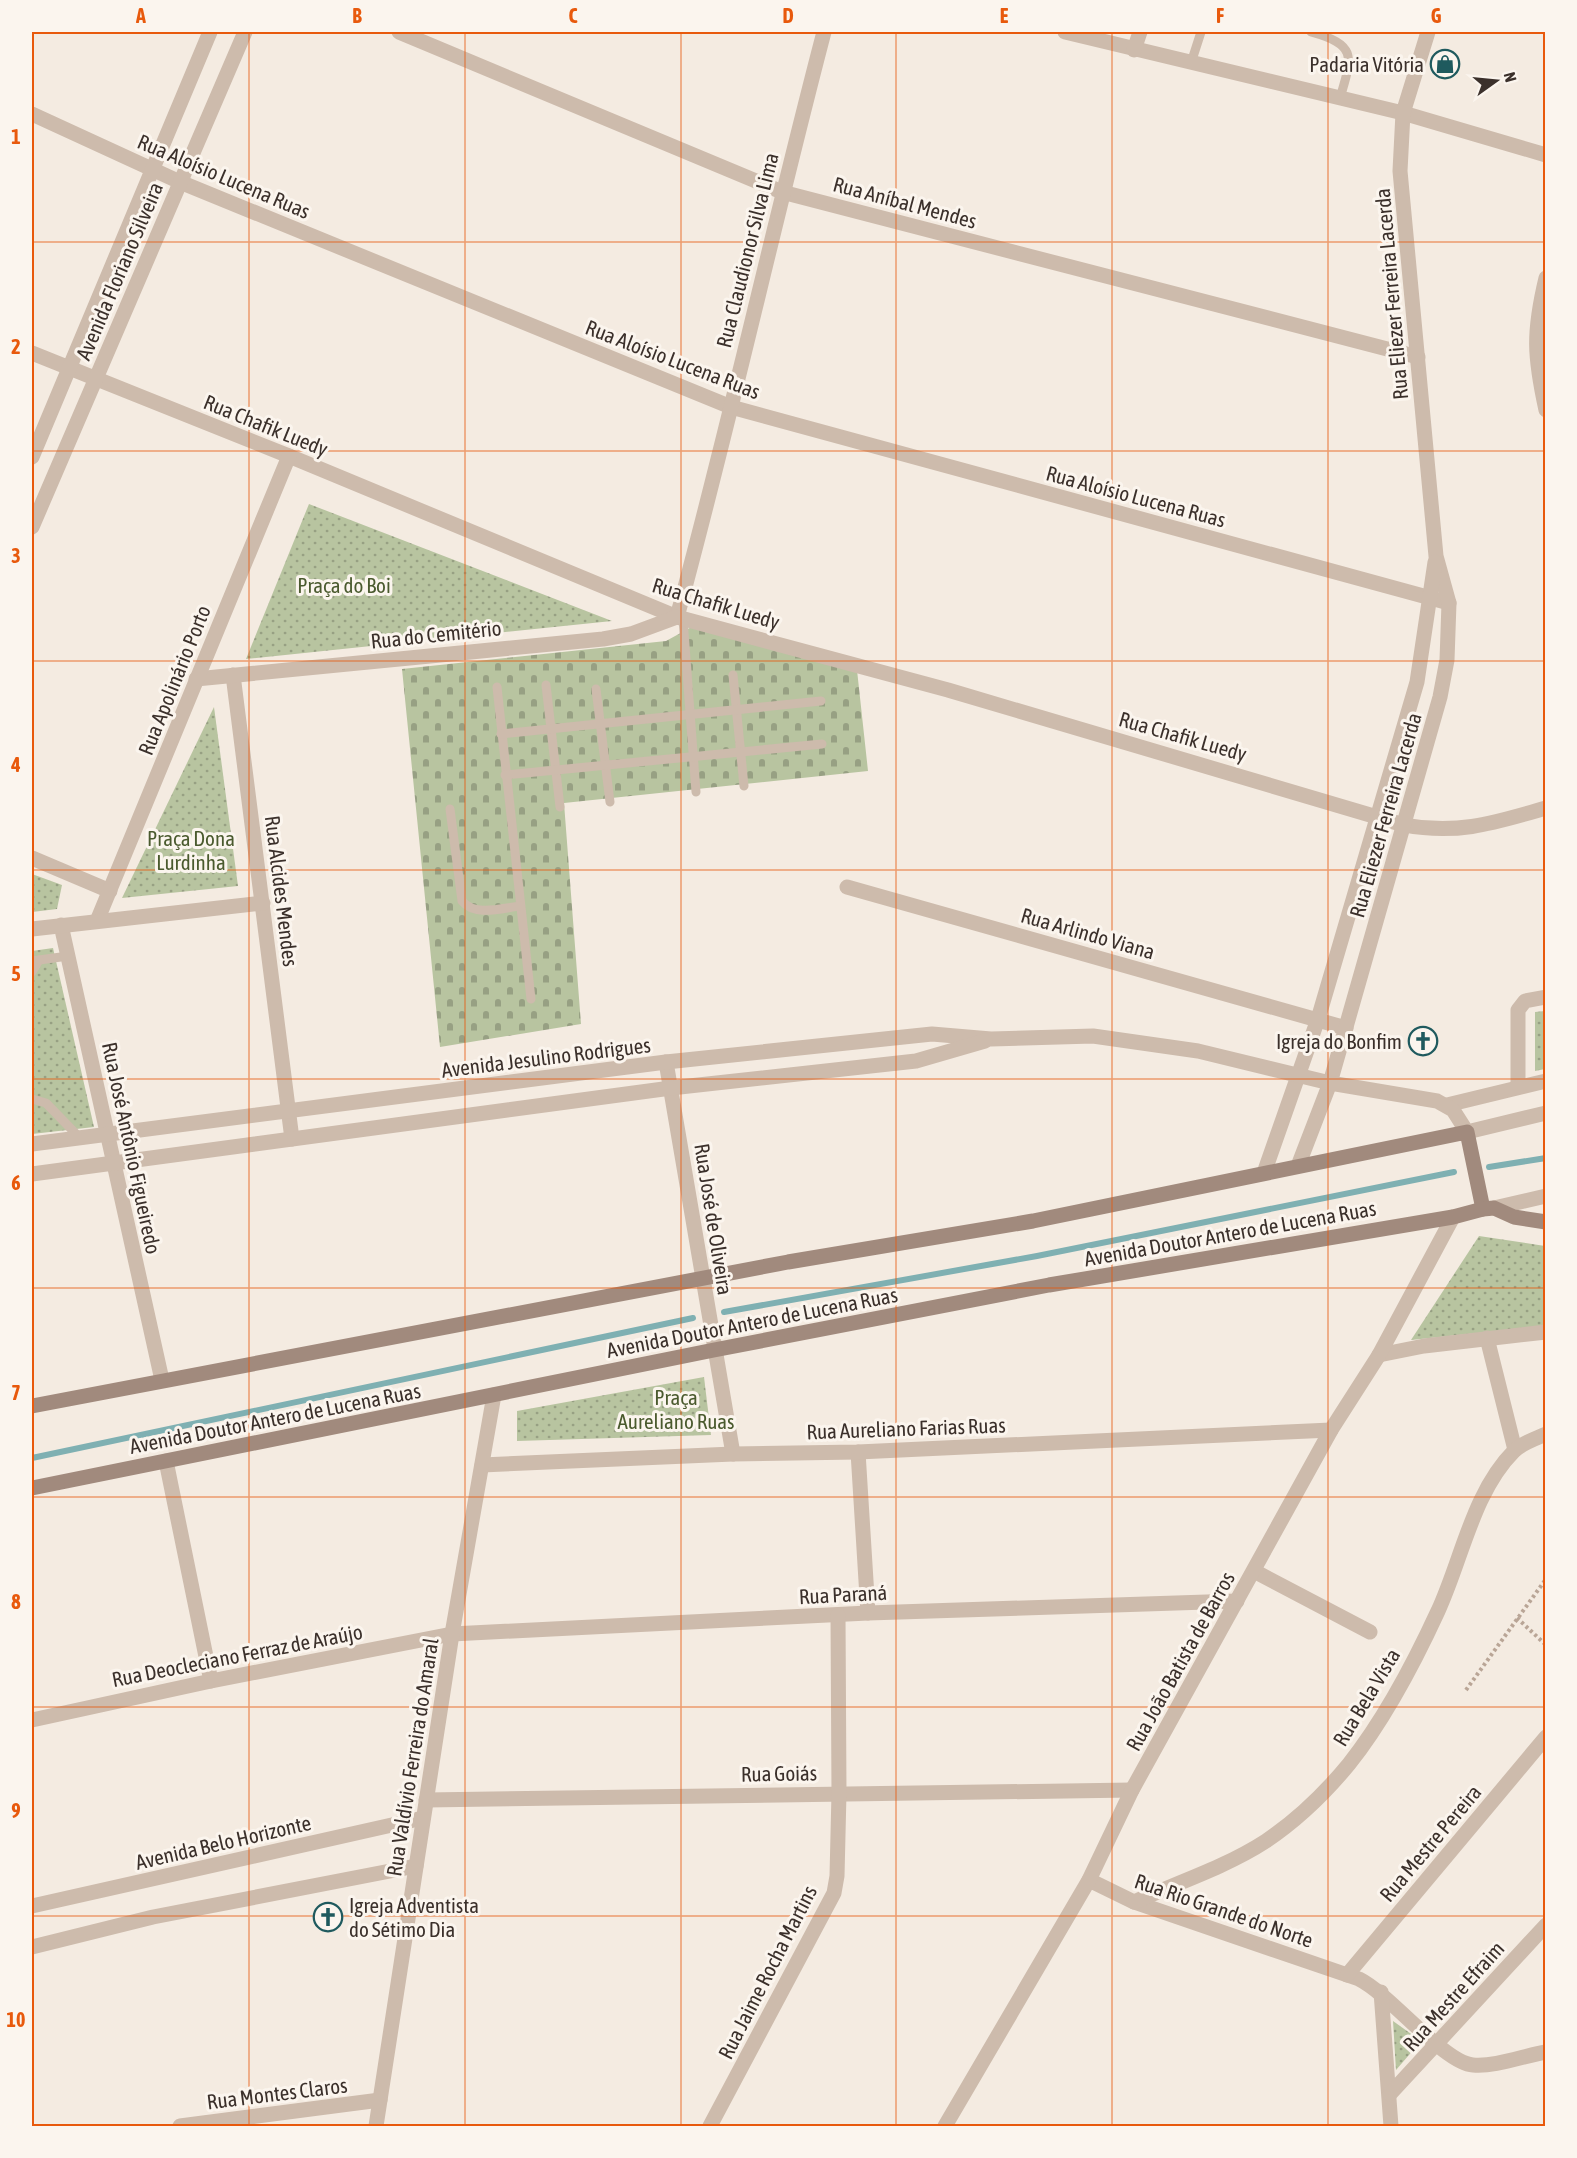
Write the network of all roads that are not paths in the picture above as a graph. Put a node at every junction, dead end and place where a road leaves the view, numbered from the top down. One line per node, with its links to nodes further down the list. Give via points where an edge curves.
1 (210, 32): 16 (street, Avenida Floriano Silveira)
2 (244, 32): 17 (street, Avenida Floriano Silveira)
3 (399, 32): 18 (street, Rua Aníbal Mendes)
4 (824, 32): 18 (street, Rua Claudionor Silva Lima)
5 (1065, 32): 10 (street)
6 (1140, 32): 10 (street)
7 (1201, 32): 11 (lane)
8 (1311, 32): 12 (lane, via 1341,42 1349,52)
9 (1428, 32): 13 (street, Rua Eliezer Ferreira Lacerda)
10 (1134, 50): 11 (street)
11 (1191, 63): 12 (street)
12 (1340, 98): 13 (street)
13 (1403, 113): 15 (street); 21 (street, Rua Eliezer Ferreira Lacerda, via 1400,171)
14 (32, 114): 16 (street, Rua Aloísio Lucena Ruas)
15 (1545, 155)
16 (152, 169): 17 (street, Rua Aloísio Lucena Ruas); 22 (street, Avenida Floriano Silveira)
17 (180, 182): 23 (street, Avenida Floriano Silveira); 24 (street, Rua Aloísio Lucena Ruas)
18 (782, 192): 21 (street, Rua Aníbal Mendes); 24 (street, Rua Claudionor Silva Lima)
19 (1545, 278): 25 (street, via 1534,344)
20 (32, 353): 22 (street, Rua Chafik Luedy)
21 (1418, 357): 29 (street, Rua Eliezer Ferreira Lacerda)
22 (70, 369): 23 (street, Rua Chafik Luedy); 27 (street, Avenida Floriano Silveira)
23 (96, 380): 26 (street, Rua Chafik Luedy); 28 (street, Avenida Floriano Silveira)
24 (730, 407): 30 (street, Rua Aloísio Lucena Ruas); 32 (street, Rua Claudionor Silva Lima)
25 (1545, 410)
26 (289, 456): 32 (street, Rua Chafik Luedy); 35 (street, Rua Apolinário Porto)
27 (32, 457)
28 (32, 527)
29 (1436, 556): 30 (street, Rua Eliezer Ferreira Lacerda); 31 (street, Rua Eliezer Ferreira Lacerda)
30 (1429, 598): 31 (street, Rua Aloísio Lucena Ruas); 57 (street, Rua Eliezer Ferreira Lacerda, via 1417,682)
31 (1449, 603): 58 (street, Rua Eliezer Ferreira Lacerda, via 1440,697)
32 (680, 618): 33 (street, Rua do Cemitério, via 603,639); 41 (lane); 57 (street, Rua Chafik Luedy, via 948,690)
33 (232, 675): 35 (street, Rua do Cemitério); 62 (street, Rua Alcides Mendes)
34 (733, 675): 40 (lane)
35 (196, 679): 61 (street, Rua Apolinário Porto)
36 (546, 685): 43 (lane)
37 (497, 687): 44 (lane)
38 (596, 689): 42 (lane)
39 (821, 701): 40 (lane)
40 (737, 710): 41 (lane); 46 (lane)
41 (689, 715): 42 (lane); 47 (lane)
42 (601, 723): 43 (lane); 48 (lane)
43 (552, 728): 44 (lane); 49 (lane)
44 (501, 734): 50 (lane)
45 (822, 744): 46 (lane)
46 (741, 752): 47 (lane); 51 (lane)
47 (693, 757): 48 (lane); 52 (lane)
48 (606, 765): 49 (lane); 53 (lane)
49 (557, 770): 50 (lane); 54 (lane)
50 (505, 775): 63 (lane)
51 (744, 786)
52 (696, 792)
53 (610, 802)
54 (560, 807)
55 (1545, 808): 58 (street, Rua Chafik Luedy, via 1466,828 1440,831)
56 (450, 809): 63 (lane, via 462,901 467,908)
57 (1377, 815): 58 (street, Rua Chafik Luedy); 72 (street, Rua Eliezer Ferreira Lacerda)
58 (1404, 825): 73 (street, Rua Eliezer Ferreira Lacerda)
59 (32, 858): 61 (street)
60 (847, 888): 72 (street, Rua Arlindo Viana)
61 (110, 891): 64 (street, Rua Apolinário Porto)
62 (263, 903): 64 (street); 83 (street, Rua Alcides Mendes)
63 (520, 906): 71 (lane)
64 (97, 921): 65 (street)
65 (61, 926): 66 (street); 67 (street, Rua José Antônio Figueiredo)
66 (32, 929)
67 (68, 956): 68 (lane); 86 (street, Rua José Antônio Figueiredo)
68 (35, 960): 69 (lane)
69 (32, 972)
70 (1545, 997): 79 (street, via 1525,1001 1518,1010)
71 (531, 999)
72 (1318, 1019): 73 (street, Rua Arlindo Viana); 76 (street, Rua Eliezer Ferreira Lacerda)
73 (1346, 1028): 78 (street, Rua Eliezer Ferreira Lacerda)
74 (991, 1039): 75 (street, Avenida Jesulino Rodrigues, via 921,1034); 76 (street, Avenida Jesulino Rodrigues, via 1126,1039 1198,1051); 80 (street, Avenida Jesulino Rodrigues, via 916,1060)
75 (666, 1062): 80 (street, Rua José de Oliveira); 83 (street, Avenida Jesulino Rodrigues)
76 (1298, 1075): 78 (street, Avenida Jesulino Rodrigues); 92 (street, Rua Eliezer Ferreira Lacerda)
77 (1545, 1081): 79 (street)
78 (1330, 1083): 82 (street, Avenida Jesulino Rodrigues); 91 (street, Rua Eliezer Ferreira Lacerda)
79 (1518, 1087): 82 (street)
80 (670, 1088): 88 (street, Avenida Jesulino Rodrigues); 98 (street, Rua José de Oliveira)
81 (32, 1099): 87 (lane, via 46,1103)
82 (1447, 1105): 85 (street)
83 (289, 1112): 86 (street, Avenida Jesulino Rodrigues); 88 (street, Rua Alcides Mendes)
84 (1545, 1113): 85 (street)
85 (1467, 1132): 91 (main road); 95 (main road)
86 (108, 1133): 87 (street, Avenida Jesulino Rodrigues); 90 (street, Rua José Antônio Figueiredo)
87 (79, 1137): 89 (street, Avenida Jesulino Rodrigues)
88 (292, 1139): 90 (street, Avenida Jesulino Rodrigues)
89 (32, 1144)
90 (114, 1163): 93 (street, Avenida Jesulino Rodrigues); 103 (street, Rua José Antônio Figueiredo)
91 (1298, 1166): 92 (main road)
92 (1264, 1173): 98 (main road, via 1033,1221)
93 (32, 1174)
94 (1545, 1196): 95 (street)
95 (1489, 1208): 96 (main road, Avenida Doutor Antero de Lucena Ruas); 97 (main road)
96 (1453, 1217): 101 (main road, Avenida Doutor Antero de Lucena Ruas, via 1049,1285); 102 (street, Rua João Batista de Barros)
97 (1545, 1222)
98 (702, 1279): 101 (street, Rua José de Oliveira); 103 (main road)
99 (1545, 1332): 100 (street)
100 (1487, 1338): 102 (street); 108 (street)
101 (714, 1350): 104 (main road, Avenida Doutor Antero de Lucena Ruas); 110 (street, Rua José de Oliveira)
102 (1379, 1355): 106 (street, Rua João Batista de Barros)
103 (162, 1380): 105 (main road)
104 (494, 1395): 111 (main road, Avenida Doutor Antero de Lucena Ruas); 112 (street, Rua Valdívio Ferreira do Amaral)
105 (32, 1406)
106 (1331, 1430): 109 (street, Rua Aureliano Farias Ruas); 114 (street, Rua João Batista de Barros)
107 (1545, 1434): 108 (street, Rua Bela Vista)
108 (1515, 1449): 129 (street, Rua Bela Vista, via 1490,1485 1439,1610 1415,1657 1350,1763 1327,1789 1266,1840)
109 (858, 1452): 110 (street, Rua Aureliano Farias Ruas); 116 (street)
110 (733, 1454): 112 (street, Rua Aureliano Farias Ruas)
111 (166, 1461): 113 (main road, Avenida Doutor Antero de Lucena Ruas); 120 (street)
112 (482, 1465): 119 (street, Rua Valdívio Ferreira do Amaral)
113 (32, 1488)
114 (1254, 1570): 115 (street, Rua João Batista de Barros); 118 (street)
115 (1237, 1601): 116 (street, Rua Paraná); 123 (street, Rua João Batista de Barros)
116 (868, 1613): 117 (street, Rua Paraná)
117 (838, 1615): 119 (street, Rua Paraná); 124 (street, Rua Jaime Rocha Martins)
118 (1370, 1632)
119 (452, 1634): 120 (street, Rua Deocleciano Ferraz de Araújo); 125 (street, Rua Valdívio Ferreira do Amaral)
120 (211, 1681): 121 (street, Rua Deocleciano Ferraz de Araújo)
121 (32, 1720)
122 (1545, 1737): 133 (street, Rua Mestre Pereira)
123 (1132, 1790): 124 (street, Rua Goiás); 128 (street, Rua João Batista de Barros)
124 (839, 1793): 125 (street, Rua Goiás); 141 (street, Rua Jaime Rocha Martins, via 837,1876 829,1906)
125 (426, 1800): 126 (street, Rua Valdívio Ferreira do Amaral)
126 (423, 1818): 127 (street, Rua Valdívio Ferreira do Amaral); 130 (street, Avenida Belo Horizonte)
127 (416, 1866): 132 (street, via 153,1917); 138 (street, Rua Valdívio Ferreira do Amaral)
128 (1089, 1880): 129 (street, Rua Rio Grande do Norte); 142 (street, Rua João Batista de Barros)
129 (1134, 1902): 133 (street, Rua Rio Grande do Norte)
130 (32, 1906)
131 (1545, 1925): 135 (street, Rua Mestre Efraim)
132 (32, 1947)
133 (1347, 1975): 134 (street, Rua Rio Grande do Norte)
134 (1381, 1992): 135 (street, Rua Rio Grande do Norte); 137 (street)
135 (1438, 2044): 136 (street, Rua Rio Grande do Norte, via 1472,2065); 137 (street, Rua Mestre Efraim)
136 (1545, 2052)
137 (1390, 2094): 143 (street)
138 (380, 2100): 139 (street, Rua Montes Claros); 140 (street, Rua Valdívio Ferreira do Amaral)
139 (180, 2127)
140 (376, 2127)
141 (710, 2127)
142 (945, 2127)
143 (1391, 2127)

